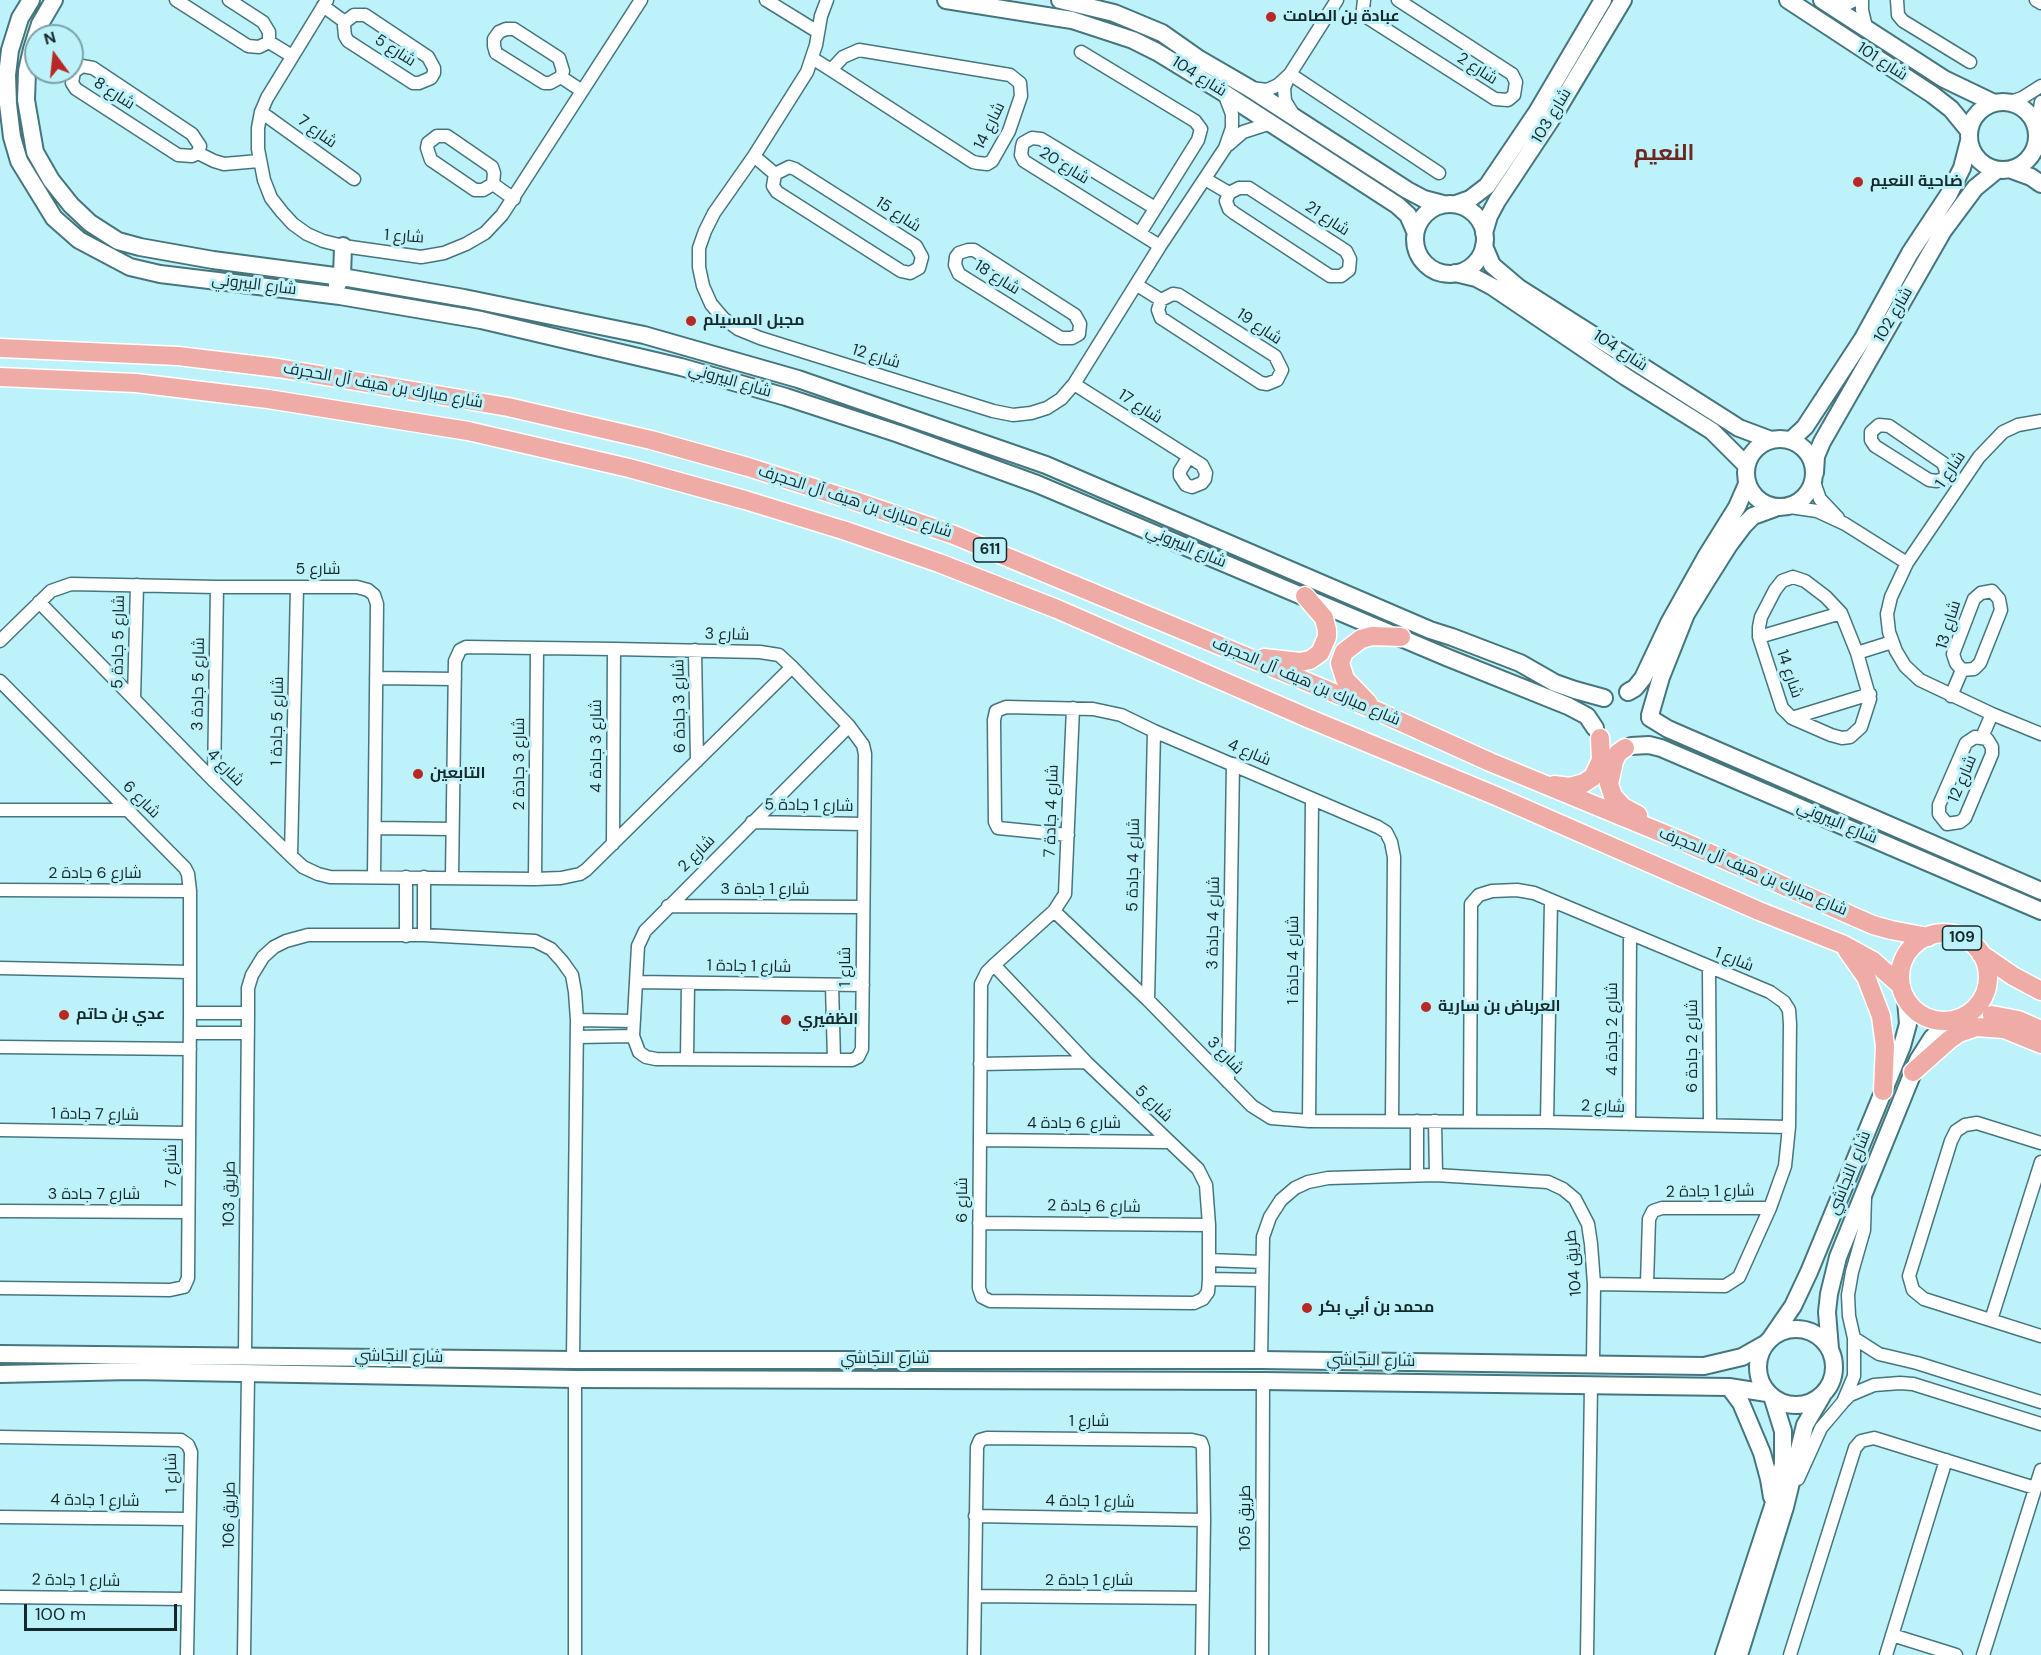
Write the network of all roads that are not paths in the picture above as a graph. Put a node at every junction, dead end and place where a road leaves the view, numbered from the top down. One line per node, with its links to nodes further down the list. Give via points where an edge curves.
1 (31, 0): 74 (street, شارع البيروني, via 20,18 10,50 8,105 19,161 54,218 79,240 130,267)
2 (54, 0): 71 (street, شارع البيروني, via 32,49 26,100 35,152 71,205 118,241 140,247)
3 (176, 0): 31 (street, via 248,46 259,47)
4 (229, 0): 31 (street, via 263,22)
5 (641, 0): 41 (street, شارع 1)
6 (766, 0): 30 (street)
7 (819, 0): 26 (street, شارع 12)
8 (827, 0): 26 (street, شارع 12)
9 (946, 0): 24 (street, شارع 104)
10 (1060, 0): 25 (street, شارع 104)
11 (1337, 0): 37 (street)
12 (1364, 0): 13 (street, شارع 2, via 1368,18 1485,93 1503,101 1514,95 1517,86 1512,74)
13 (1398, 0)
14 (1603, 0): 63 (street, شارع 103, via 1493,178 1470,198)
15 (1623, 0): 67 (street, شارع 103, via 1497,201)
16 (1788, 0): 48 (street, شارع 101, via 1933,95 1951,109)
17 (1855, 0): 22 (street, via 1847,4)
18 (1862, 0): 28 (street)
19 (1897, 0): 35 (street, via 1898,15 1903,21)
20 (2036, 0): 23 (street)
21 (325, 3): 27 (street); 33 (street, شارع 1)
22 (1826, 3): 28 (street, شارع 101)
23 (2041, 3)
24 (1040, 7): 29 (street, شارع 104)
25 (1117, 15): 29 (street, via 1110,22); 40 (street, شارع 104, via 1162,33)
26 (821, 16): 30 (street, شارع 12)
27 (345, 21): 27 (street, شارع 5, via 343,30 348,40 412,83 431,78 434,68 428,57 365,15 354,15)
28 (1866, 27): 43 (street, شارع 101, via 1944,79)
29 (1109, 31): 42 (street, شارع 104, via 1157,52)
30 (818, 32): 34 (street, شارع 12)
31 (269, 42): 33 (street)
32 (1081, 52): 64 (street, via 1195,121 1201,129)
33 (292, 56): 45 (street, شارع 1)
34 (812, 58): 36 (street, شارع 14); 52 (street, شارع 12)
35 (1970, 62)
36 (831, 70): 36 (street, شارع 14, via 978,163 992,161 1010,131 1021,96 1020,83 1010,75 859,50 843,57)
37 (1290, 74): 40 (street, via 1267,90); 46 (street, via 1284,88 1285,102); 55 (street)
38 (561, 76): 38 (street, via 559,58 514,29 496,35 496,53 544,83); 41 (street)
39 (2041, 86): 43 (street, via 2022,98)
40 (1248, 88): 46 (street, شارع 104)
41 (582, 91): 62 (street, شارع 1)
42 (1224, 93): 47 (street, شارع 104); 50 (street, شارع 12, via 1232,114)
43 (2002, 102): 48 (street, via 1982,108 1973,118); 49 (street, via 2027,111)
44 (2041, 102): 49 (street)
45 (261, 112): 53 (street, شارع 1); 57 (street, شارع 7)
46 (1296, 118): 63 (street, شارع 104, via 1407,190 1424,199)
47 (1271, 123): 50 (street, شارع 12, via 1243,132); 65 (street, شارع 104, via 1397,205 1408,215)
48 (1969, 136): 54 (street, via 1974,155 1984,165); 86 (street, شارع 102, via 1962,168 1948,194 1862,340 1805,427)
49 (2039, 139): 54 (street, via 2024,164)
50 (1225, 148): 58 (street, شارع 12)
51 (198, 153): 51 (street, شارع 8, via 197,138 93,68 82,66 74,72 72,83 76,89 178,155); 53 (street, شارع 8, via 224,164)
52 (754, 156): 56 (street, شارع 15); 83 (street, شارع 12, via 714,213 699,248 699,267 711,304 738,329 1013,415 1047,408 1062,399)
53 (259, 161): 68 (street, شارع 1, via 271,198 293,224 323,242)
54 (2005, 170): 60 (street); 89 (street, شارع 102, via 1975,188 1943,231 1822,442 1816,456)
55 (1439, 173)
56 (775, 174): 56 (street, شارع 15, via 773,186 777,192 901,271 910,273 919,268 922,257 916,246 795,169 784,168)
57 (354, 179)
58 (1205, 179): 61 (street); 69 (street, شارع 12)
59 (493, 184): 59 (street, via 492,168 447,136 437,136 428,143 431,160 475,190); 62 (street)
60 (2041, 184)
61 (1229, 193): 61 (street, شارع 21, via 1229,209 1330,276 1341,276 1349,270 1346,251 1249,188)
62 (514, 199): 68 (street, شارع 1, via 485,233 444,253 421,257)
63 (1450, 204): 65 (street, via 1431,209); 67 (street, via 1470,210 1479,220)
64 (1155, 208): 66 (street); 66 (street, شارع 20, via 1041,139 1023,143 1024,161)
65 (1415, 231): 70 (street, via 1415,248 1424,263 1438,272)
66 (1140, 233): 69 (street, شارع 20)
67 (1484, 240): 70 (street, via 1479,259); 85 (street, شارع 104, via 1492,265 1519,288 1739,428)
68 (343, 246): 72 (street)
69 (1160, 246): 73 (street, شارع 12)
70 (1455, 273): 88 (street, شارع 104, via 1494,287 1712,431)
71 (325, 274): 72 (street, شارع البيروني); 74 (street, via 327,285)
72 (342, 277): 75 (street, via 337,289); 93 (street, شارع البيروني, via 644,335 912,417 1046,465)
73 (1137, 285): 76 (street); 79 (street, شارع 12)
74 (321, 293): 75 (street, شارع البيروني)
75 (340, 296): 98 (street, شارع البيروني, via 503,325 713,376 899,434)
76 (1161, 300): 76 (street, شارع 19, via 1161,318 1251,377 1267,384 1280,376 1282,370 1275,356 1179,295)
77 (1079, 334): 77 (street, شارع 18, via 1080,324 1075,315 975,250 963,251 956,257 959,274 1061,338); 79 (street, شارع 18)
78 (0, 343): 81 (main road)
79 (1099, 346): 83 (street, شارع 12)
80 (0, 348): 81 (main road, شارع مبارك بن هيف آل الحجرف / 611)
81 (42, 350): 94 (main road, شارع مبارك بن هيف آل الحجرف / 611, via 178,356 278,368 508,407 651,440)
82 (0, 377): 95 (main road, شارع مبارك بن هيف آل الحجرف / 611, via 136,383 375,415 493,436)
83 (1074, 384): 87 (street, شارع 17)
84 (2041, 421): 92 (street, شارع 1, via 2003,432 1979,457)
85 (1772, 440): 86 (street); 88 (street, via 1760,445)
86 (1791, 440): 89 (street, via 1804,447 1812,459)
87 (1188, 458)
88 (1746, 465): 91 (street)
89 (1815, 478): 97 (street, via 1801,501); 100 (street, via 1820,499)
90 (1945, 478): 90 (street, via 1943,463 1889,426 1873,429 1871,440 1875,446 1929,480); 92 (street)
91 (1747, 484): 97 (street, via 1763,504); 124 (street, via 1674,613 1643,678)
92 (1958, 488): 102 (street, شارع 1)
93 (1102, 490): 96 (street, شارع البيروني); 98 (street, via 1103,504)
94 (831, 493): 95 (main road, via 835,506 826,514); 101 (main road, شارع مبارك بن هيف آل الحجرف / 611, via 954,535)
95 (739, 498): 103 (main road, شارع مبارك بن هيف آل الحجرف / 611)
96 (1129, 501): 99 (street, via 1119,509); 127 (street, شارع البيروني, via 1430,630 1520,663 1555,683)
97 (1783, 507): 100 (street, via 1817,512); 132 (street, via 1753,516 1705,583 1686,614)
98 (1093, 508): 99 (street, شارع البيروني)
99 (1120, 519): 107 (street, شارع البيروني)
100 (1845, 524): 102 (street)
101 (1016, 561): 103 (main road, via 1000,560 990,566 989,577); 118 (main road, شارع مبارك بن هيف آل الحجرف / 611)
102 (1907, 563): 113 (street, شارع 1, via 1887,614)
103 (994, 584): 176 (main road, شارع مبارك بن هيف آل الحجرف / 611)
104 (137, 585): 105 (street, شارع 5); 108 (street, شارع 5, via 71,584 51,591); 128 (street, شارع 5 جادة 5)
105 (217, 587): 106 (street, شارع 5); 146 (street, شارع 5 جادة 3)
106 (297, 587): 121 (street, شارع 5, via 357,587 374,595); 158 (street, شارع 5 جادة 1)
107 (1305, 596): 110 (street, شارع البيروني); 118 (main road, via 1324,618 1327,630 1320,653 1300,662)
108 (39, 602): 112 (street, شارع 5); 128 (street, شارع 4)
109 (1841, 613): 111 (street, شارع 14); 111 (street, شارع 14, via 1805,581 1787,578 1767,603); 117 (street, شارع 14)
110 (1401, 637): 130 (main road, via 1361,639 1344,652 1340,663 1345,680); 136 (street, شارع البيروني, via 1568,706 1587,716)
111 (1759, 637): 133 (street, شارع 14, via 1782,708)
112 (0, 641)
113 (1892, 642): 117 (street); 126 (street, شارع 1, via 1905,666 1920,680)
114 (537, 649): 115 (street, شارع 3); 122 (street, شارع 3, via 466,646 457,653); 163 (street, شارع 3 جادة 2)
115 (615, 649): 116 (street, شارع 3); 157 (street, شارع 3 جادة 4)
116 (695, 650): 119 (street, شارع 3, via 771,653); 141 (street, شارع 3 جادة 6)
117 (1857, 653): 125 (street, شارع 14)
118 (1239, 654): 130 (main road, شارع مبارك بن هيف آل الحجرف / 611)
119 (792, 667): 134 (street, شارع 1); 141 (street)
120 (1962, 670): 120 (street, شارع 13, via 1974,669 1980,663 2001,610 1992,591 1974,599 1953,654); 126 (street, شارع 13)
121 (376, 678): 122 (street); 153 (street, شارع 5)
122 (455, 679): 154 (street, شارع 3)
123 (0, 681): 150 (street, شارع 6)
124 (1628, 692): 127 (street); 132 (street, via 1642,700)
125 (1870, 694): 133 (street, شارع 14); 133 (street, شارع 14, via 1862,727 1850,737 1831,735)
126 (1951, 696): 131 (street, شارع 1)
127 (1604, 698): 136 (street, via 1594,717)
128 (134, 699): 146 (street, شارع 4)
129 (1073, 708): 135 (street, شارع 4, via 1121,715); 155 (street, شارع 4 جادة 7); 155 (street, شارع 4, via 1006,707 996,711 994,720 998,828)
130 (1377, 711): 142 (main road, شارع مبارك بن هيف آل الحجرف / 611)
131 (1992, 714): 137 (street, شارع 1); 138 (street, شارع 12)
132 (1650, 716): 139 (street, via 1642,740); 140 (street, شارع البيروني, via 1668,729)
133 (1792, 718)
134 (849, 726): 151 (street, شارع 2); 152 (street, شارع 1, via 865,754)
135 (1154, 731): 143 (street, شارع 4); 188 (street, شارع 4 جادة 5)
136 (1598, 733): 139 (street, via 1607,744); 142 (main road, via 1601,760 1593,777 1570,787 1556,786)
137 (2041, 734)
138 (1982, 737): 138 (street, شارع 12, via 1966,743 1939,805 1939,814 1947,824 1965,818 1992,754 1990,743)
139 (1628, 747): 145 (street, شارع البيروني, via 1661,748); 156 (main road, via 1618,753 1613,763 1609,784 1613,796 1623,807)
140 (1740, 760): 144 (street, شارع البيروني); 145 (street, via 1741,770)
141 (697, 761): 157 (street)
142 (1490, 762): 156 (main road, شارع مبارك بن هيف آل الحجرف / 611)
143 (1233, 764): 148 (street, شارع 4); 207 (street, شارع 4 جادة 3)
144 (1757, 768): 147 (street, via 1745,775); 166 (street, شارع البيروني)
145 (1731, 778): 147 (street, شارع البيروني)
146 (214, 781): 158 (street, شارع 4)
147 (1748, 785): 170 (street, شارع البيروني)
148 (1312, 799): 209 (street, شارع 4 جادة 1); 210 (street, شارع 4, via 1378,827 1391,842)
149 (0, 810): 150 (street)
150 (128, 810): 165 (street, شارع 6, via 185,868)
151 (752, 822): 152 (street, شارع 1 جادة 5); 168 (street, شارع 2)
152 (864, 824): 169 (street, شارع 1)
153 (375, 828): 154 (street); 159 (street, شارع 5)
154 (452, 829): 162 (street, شارع 3)
155 (1068, 835): 171 (street, شارع 4 جادة 7, via 1065,894)
156 (1684, 842): 175 (main road, شارع مبارك بن هيف آل الحجرف / 611, via 1873,925)
157 (613, 844): 163 (street, via 580,874)
158 (291, 856): 159 (street, شارع 4, via 303,867 330,877)
159 (374, 876): 160 (street, شارع 4)
160 (406, 877): 161 (street, شارع 4); 174 (street)
161 (424, 877): 162 (street); 173 (street)
162 (452, 877): 163 (street)
163 (536, 879)
164 (0, 890): 165 (street, شارع 6 جادة 2)
165 (190, 891): 181 (street, شارع 6)
166 (2041, 891)
167 (1551, 900): 172 (street, شارع 1); 212 (street, شارع 1, via 1534,893 1492,891 1479,895 1471,904); 214 (street)
168 (668, 906): 169 (street, شارع 1 جادة 3); 182 (street, شارع 2, via 640,939)
169 (863, 907): 185 (street, شارع 1)
170 (2041, 910)
171 (1054, 911): 178 (street, شارع 6); 188 (street, شارع 3)
172 (1630, 934): 180 (street, شارع 1); 215 (street, شارع 2 جادة 4)
173 (424, 935): 174 (street, طريق 103); 192 (street, طريق 103, via 512,938 535,941 551,949 572,975)
174 (406, 936): 190 (street, طريق 103, via 308,935 286,941 263,957 252,975)
175 (1928, 937): 177 (main road, 109, via 1945,934 1962,938); 187 (main road, 109, via 1914,946 1904,960)
176 (1842, 944): 187 (main road, شارع مبارك بن هيف آل الحجرف / 611, via 1873,961); 208 (main road, via 1878,1002 1885,1046)
177 (1981, 954): 186 (main road); 191 (main road, 109, via 1987,970 1986,987 1979,1003)
178 (994, 965): 204 (street, شارع 5); 205 (street, شارع 6, via 981,984)
179 (0, 968): 181 (street)
180 (1709, 968): 216 (street, شارع 2 جادة 6); 217 (street, شارع 1, via 1770,992 1789,1010)
181 (190, 972): 189 (street, شارع 6)
182 (636, 982): 183 (street, شارع 1 جادة 1); 193 (street, شارع 2)
183 (688, 983): 184 (street, شارع 1 جادة 1); 202 (street)
184 (832, 985): 185 (street, شارع 1 جادة 1); 203 (street)
185 (862, 985): 203 (street, شارع 1, via 862,1049 852,1060)
186 (2041, 991)
187 (1903, 993): 191 (main road, via 1925,1017 1942,1021); 208 (street, شارع النجاشي, via 1906,1035)
188 (1148, 1000): 207 (street, شارع 3)
189 (190, 1013): 190 (street); 195 (street, شارع 6)
190 (248, 1013): 196 (street, طريق 103)
191 (1959, 1017): 194 (main road, via 2001,1016); 206 (street, شارع النجاشي, via 1932,1038)
192 (577, 1020): 193 (street); 198 (street, طريق 103)
193 (634, 1021): 197 (street, شارع 2)
194 (2041, 1030)
195 (190, 1033): 196 (street); 201 (street, شارع 6)
196 (248, 1033): 248 (street, طريق 103)
197 (633, 1036): 198 (street); 202 (street, شارع 1, via 634,1044 646,1057)
198 (577, 1037): 251 (street, طريق 103)
199 (2041, 1044): 206 (main road, via 2004,1029 1976,1027 1948,1040)
200 (0, 1047): 201 (street)
201 (189, 1049): 219 (street, شارع 7)
202 (687, 1059): 203 (street, شارع 1)
203 (834, 1060)
204 (1086, 1062): 205 (street); 221 (street, شارع 5)
205 (980, 1064): 220 (street, شارع 6)
206 (1913, 1072): 226 (street, شارع النجاشي)
207 (1228, 1082): 209 (street, شارع 3, via 1252,1107 1271,1118)
208 (1883, 1091): 243 (street, شارع النجاشي, via 1809,1272)
209 (1309, 1121): 210 (street, شارع 3)
210 (1392, 1121): 211 (street, شارع 3)
211 (1417, 1121): 213 (street, شارع 2); 224 (street)
212 (1470, 1121): 213 (street, شارع 2); 214 (street, شارع 2)
213 (1435, 1122): 225 (street)
214 (1547, 1122): 215 (street, شارع 2)
215 (1629, 1124): 216 (street, شارع 2)
216 (1710, 1124): 217 (street, شارع 2)
217 (1788, 1127): 227 (street, شارع 1, via 1785,1166)
218 (0, 1130): 219 (street, شارع 7 جادة 1)
219 (189, 1133): 229 (street, شارع 7)
220 (980, 1140): 221 (street, شارع 6 جادة 4); 230 (street, شارع 6)
221 (1168, 1142): 231 (street, شارع 5, via 1198,1169 1206,1185)
222 (2041, 1143): 240 (street, via 1977,1123 1956,1131 1910,1271 1911,1285 1920,1297)
223 (2041, 1162): 240 (street)
224 (1417, 1175): 225 (street, طريق 104); 233 (street, طريق 104, via 1328,1178 1295,1188 1270,1217 1263,1237)
225 (1436, 1175): 236 (street, طريق 104, via 1533,1179 1563,1189 1575,1199 1588,1224)
226 (1866, 1190): 242 (street, via 1864,1230 1848,1295); 245 (street, شارع النجاشي, via 1833,1276 1827,1312)
227 (1770, 1208): 237 (street, شارع 1, via 1739,1277 1733,1282 1725,1286); 237 (street, شارع 1 جادة 2, via 1653,1211 1649,1219)
228 (0, 1210): 229 (street, شارع 7 جادة 3)
229 (188, 1212): 238 (street, شارع 7, via 188,1278 184,1287)
230 (979, 1222): 231 (street, شارع 6 جادة 2); 239 (street, شارع 6, via 979,1288 982,1297 990,1301 1194,1303)
231 (1209, 1225): 232 (street, شارع 5)
232 (1209, 1260): 233 (street); 234 (street, شارع 5)
233 (1262, 1262): 235 (street, طريق 104)
234 (1209, 1279): 235 (street); 239 (street, شارع 5)
235 (1262, 1281): 254 (street, طريق 104)
236 (1594, 1284): 237 (street, شارع 1); 257 (street, طريق 104)
237 (1647, 1284)
238 (0, 1288)
239 (1203, 1299)
240 (1991, 1320): 241 (street)
241 (2041, 1336)
242 (1854, 1338): 272 (street, via 1854,1376); 273 (street, via 1879,1354)
243 (1768, 1341): 245 (street, via 1786,1330 1804,1330 1819,1336); 257 (street, شارع النجاشي, via 1736,1359 1704,1366); 270 (street, via 1758,1360 1758,1369 1762,1386)
244 (0, 1348): 247 (street)
245 (1830, 1349): 271 (street, via 1834,1374)
246 (0, 1354): 247 (street, شارع النجاشي)
247 (39, 1354): 248 (street, شارع النجاشي)
248 (245, 1356): 249 (street, شارع النجاشي)
249 (421, 1358): 250 (street, شارع النجاشي); 260 (street, via 426,1368)
250 (458, 1358): 251 (street, شارع النجاشي); 261 (street, via 452,1369)
251 (573, 1359): 252 (street, شارع النجاشي)
252 (715, 1359): 253 (street, شارع النجاشي); 263 (street, via 721,1370)
253 (747, 1359): 254 (street, شارع النجاشي); 264 (street, via 741,1367)
254 (1261, 1360): 255 (street, شارع النجاشي)
255 (1449, 1362): 256 (street, شارع النجاشي); 266 (street, via 1453,1374)
256 (1479, 1362): 257 (street, شارع النجاشي); 267 (street, via 1474,1372)
257 (1593, 1363)
258 (0, 1374): 259 (street, شارع النجاشي, via 131,1371)
259 (248, 1375): 260 (street, شارع النجاشي); 290 (street, طريق 106)
260 (423, 1377): 261 (street, شارع النجاشي)
261 (456, 1377): 262 (street, شارع النجاشي)
262 (574, 1379): 263 (street, شارع النجاشي); 291 (street)
263 (713, 1380): 264 (street, شارع النجاشي)
264 (745, 1380): 265 (street, شارع النجاشي)
265 (1263, 1381): 266 (street, شارع النجاشي); 294 (street, طريق 105)
266 (1447, 1383): 267 (street, شارع النجاشي)
267 (1479, 1384): 268 (street, شارع النجاشي)
268 (1591, 1385): 269 (street, شارع النجاشي); 295 (street)
269 (1729, 1387): 270 (street, شارع النجاشي); 279 (street, via 1741,1403)
270 (1770, 1396): 271 (street, via 1798,1406); 279 (street, via 1779,1414 1784,1447)
271 (1822, 1396): 279 (street, via 1805,1425)
272 (1843, 1402): 274 (street, via 1874,1385 1906,1383); 279 (street, via 1821,1428)
273 (2041, 1402)
274 (2041, 1424)
275 (0, 1437): 282 (street, شارع 1, via 181,1440 191,1452)
276 (1946, 1460): 278 (street); 288 (street); 298 (street, via 1874,1438 1857,1444)
277 (2041, 1470): 278 (street)
278 (2035, 1488): 301 (street)
279 (1779, 1507): 296 (street); 297 (street)
280 (975, 1516): 283 (street, شارع 1 جادة 4); 283 (street, شارع 1, via 980,1440 1192,1440 1201,1442 1203,1448); 284 (street, شارع 1)
281 (0, 1517): 282 (street, شارع 1 جادة 4)
282 (189, 1519): 287 (street, شارع 1)
283 (1204, 1520): 286 (street, شارع 1)
284 (975, 1596): 286 (street, شارع 1 جادة 2); 292 (street, شارع 1)
285 (0, 1597): 287 (street, شارع 1 جادة 2)
286 (1203, 1598): 293 (street, شارع 1)
287 (187, 1599): 289 (street, شارع 1)
288 (1892, 1635): 299 (street); 300 (street)
289 (187, 1655)
290 (244, 1655)
291 (575, 1655)
292 (974, 1655)
293 (1202, 1655)
294 (1262, 1655)
295 (1587, 1655)
296 (1724, 1655)
297 (1739, 1655)
298 (1790, 1655)
299 (1886, 1655)
300 (1956, 1655)
301 (1983, 1655)

